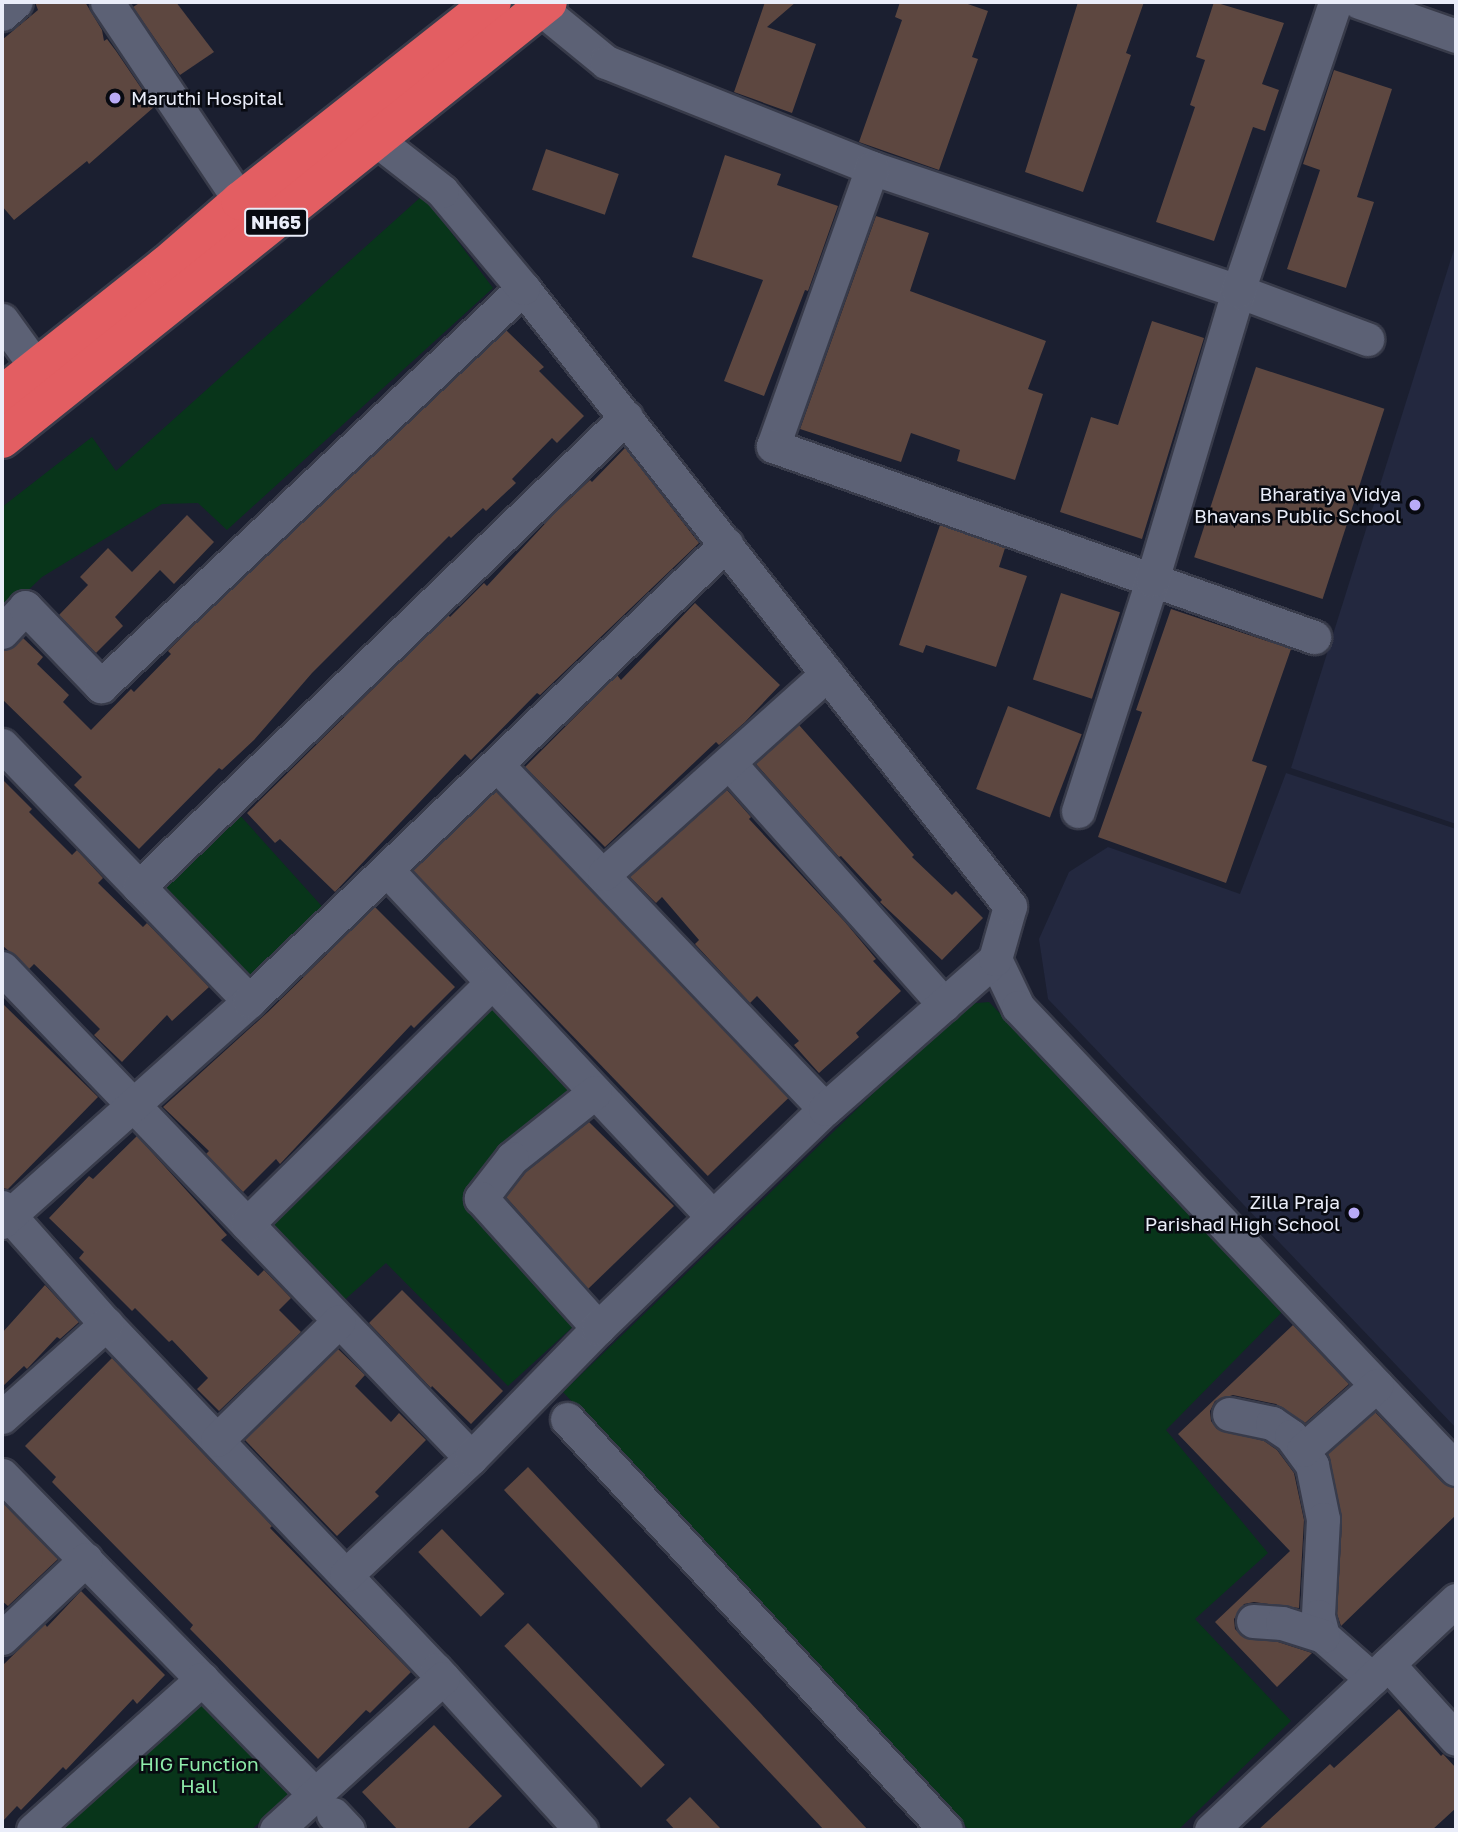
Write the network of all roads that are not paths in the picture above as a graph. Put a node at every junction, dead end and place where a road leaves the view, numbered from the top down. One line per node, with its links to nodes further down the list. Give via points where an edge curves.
1 (16, 2): 7 (street)
2 (107, 2): 11 (street)
3 (492, 2): 11 (highway, NH65)
4 (1335, 2): 13 (street)
5 (1359, 2): 8 (street)
6 (544, 5): 9 (highway, NH65); 10 (street, via 606,62)
7 (2, 14)
8 (1456, 36)
9 (378, 141): 12 (street, via 442,191); 19 (highway, NH65)
10 (872, 168): 13 (street); 21 (street, via 773,446)
11 (240, 201): 16 (highway, NH65)
12 (523, 288): 18 (street); 22 (street, via 101,686 25,607)
13 (1237, 291): 15 (street); 21 (street)
14 (2, 320): 16 (street)
15 (1367, 339)
16 (36, 367): 17 (highway, NH65)
17 (2, 395)
18 (626, 417): 20 (street); 31 (street)
19 (2, 439)
20 (726, 544): 24 (street); 27 (street)
21 (1152, 580): 23 (street); 28 (street)
22 (2, 632)
23 (1314, 638)
24 (827, 674): 26 (street); 32 (street, via 1010,906)
25 (2, 745): 31 (street)
26 (730, 764): 30 (street); 36 (street)
27 (498, 765): 29 (street); 30 (street)
28 (1079, 811)
29 (387, 870): 34 (street); 35 (street)
30 (604, 874): 39 (street)
31 (139, 887): 35 (street)
32 (995, 959): 36 (street); 46 (street, via 1018,1007)
33 (2, 968): 38 (street)
34 (492, 982): 37 (street); 42 (street)
35 (249, 1001): 38 (street)
36 (944, 1004): 39 (street)
37 (596, 1093): 41 (street); 45 (street, via 512,1158 481,1198)
38 (134, 1106): 40 (street); 42 (street)
39 (825, 1109): 41 (street)
40 (4, 1215): 44 (street)
41 (713, 1217): 45 (street)
42 (247, 1224): 43 (street)
43 (339, 1321): 50 (street); 52 (street)
44 (106, 1324): 48 (street); 50 (street)
45 (598, 1328): 52 (street)
46 (1377, 1385): 51 (street); 53 (street)
47 (1229, 1414): 51 (street, via 1272,1423)
48 (2, 1417)
49 (567, 1419): 69 (street)
50 (217, 1440): 56 (street)
51 (1303, 1450): 59 (street, via 1312,1465 1322,1519 1318,1616)
52 (471, 1458): 56 (street)
53 (1456, 1469)
54 (2, 1475): 55 (street)
55 (86, 1559): 60 (street); 63 (street)
56 (346, 1575): 62 (street)
57 (1456, 1600): 61 (street)
58 (1253, 1621): 59 (street, via 1282,1623)
59 (1323, 1636): 61 (street)
60 (2, 1638)
61 (1380, 1672): 64 (street); 70 (street)
62 (443, 1678): 65 (street); 68 (street)
63 (202, 1679): 65 (street); 66 (street)
64 (1456, 1739)
65 (332, 1813): 67 (street)
66 (33, 1830)
67 (276, 1830)
68 (581, 1830)
69 (946, 1830)
70 (1211, 1830)

